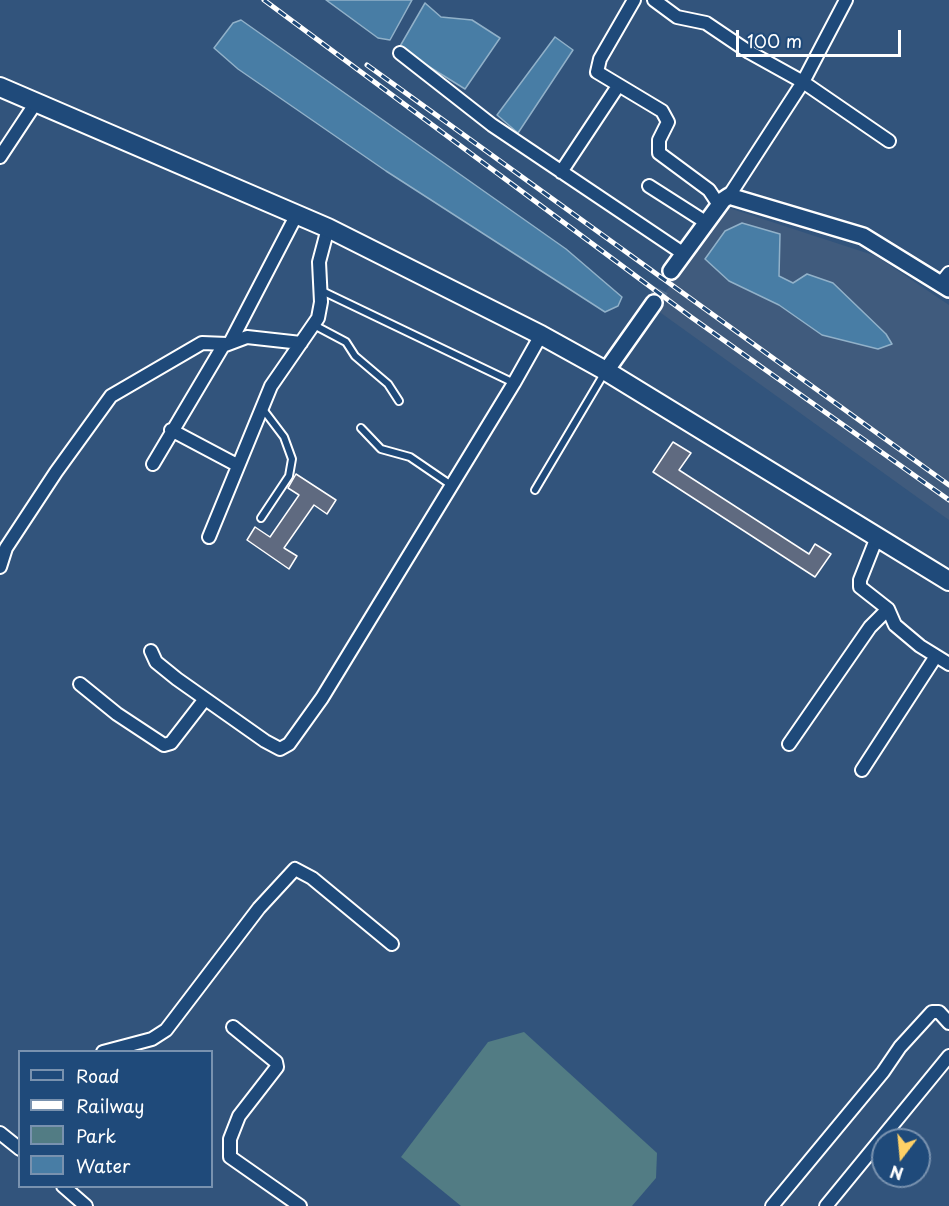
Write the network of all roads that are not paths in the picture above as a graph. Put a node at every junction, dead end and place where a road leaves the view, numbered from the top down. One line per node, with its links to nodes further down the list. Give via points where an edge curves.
1 (634, 0): 6 (street, via 597,67 600,77)
2 (654, 0): 5 (street, via 677,17 706,23)
3 (846, 0): 5 (street)
4 (400, 53): 11 (street)
5 (803, 82): 9 (street); 13 (street)
6 (618, 86): 11 (street); 13 (street, via 662,111 668,122 659,140 659,153)
7 (0, 87): 8 (main road)
8 (35, 104): 10 (street); 14 (main road)
9 (889, 141)
10 (0, 157)
11 (561, 172): 17 (street)
12 (649, 186): 15 (street)
13 (724, 201): 15 (street); 19 (street, via 863,236)
14 (297, 214): 16 (main road); 24 (street)
15 (706, 223): 17 (street)
16 (328, 228): 20 (street, via 319,262); 23 (main road)
17 (684, 254): 18 (street)
18 (671, 271)
19 (946, 282)
20 (320, 290): 22 (street, via 321,302); 27 (lane)
21 (654, 303): 26 (street)
22 (314, 324): 25 (street); 28 (lane, via 346,342 355,356 388,384)
23 (540, 335): 26 (main road); 27 (street)
24 (229, 343): 25 (street, via 266,337); 31 (street, via 219,351); 39 (street, via 202,343 111,396 6,548)
25 (301, 343): 29 (street)
26 (606, 371): 35 (lane); 38 (main road)
27 (514, 383): 34 (street)
28 (399, 401)
29 (262, 408): 33 (street); 36 (lane, via 284,437 292,459 289,476)
30 (361, 428): 34 (lane, via 381,449 410,457)
31 (171, 430): 32 (street); 33 (street)
32 (153, 464)
33 (237, 465): 37 (street)
34 (451, 484): 46 (street, via 322,698 289,744 275,747)
35 (535, 490)
36 (261, 518)
37 (209, 537)
38 (877, 537): 40 (main road); 41 (street, via 859,584)
39 (0, 567)
40 (949, 581)
41 (888, 609): 43 (street, via 895,626); 47 (street, via 870,627)
42 (151, 651): 46 (street, via 156,662)
43 (936, 656): 44 (street); 48 (street)
44 (949, 664)
45 (80, 684): 46 (street, via 164,745 171,743)
46 (206, 699)
47 (789, 744)
48 (862, 770)
49 (392, 944): 52 (street, via 320,884 295,869 259,908 166,1030 152,1039)
50 (949, 1023): 59 (street, via 939,1012 932,1012)
51 (233, 1027): 58 (street, via 276,1062 277,1067 239,1116 232,1131 230,1157)
52 (111, 1050)
53 (949, 1056): 60 (street)
54 (0, 1133): 55 (street)
55 (18, 1147)
56 (65, 1188): 57 (street)
57 (86, 1206)
58 (300, 1206)
59 (772, 1206)
60 (825, 1206)

